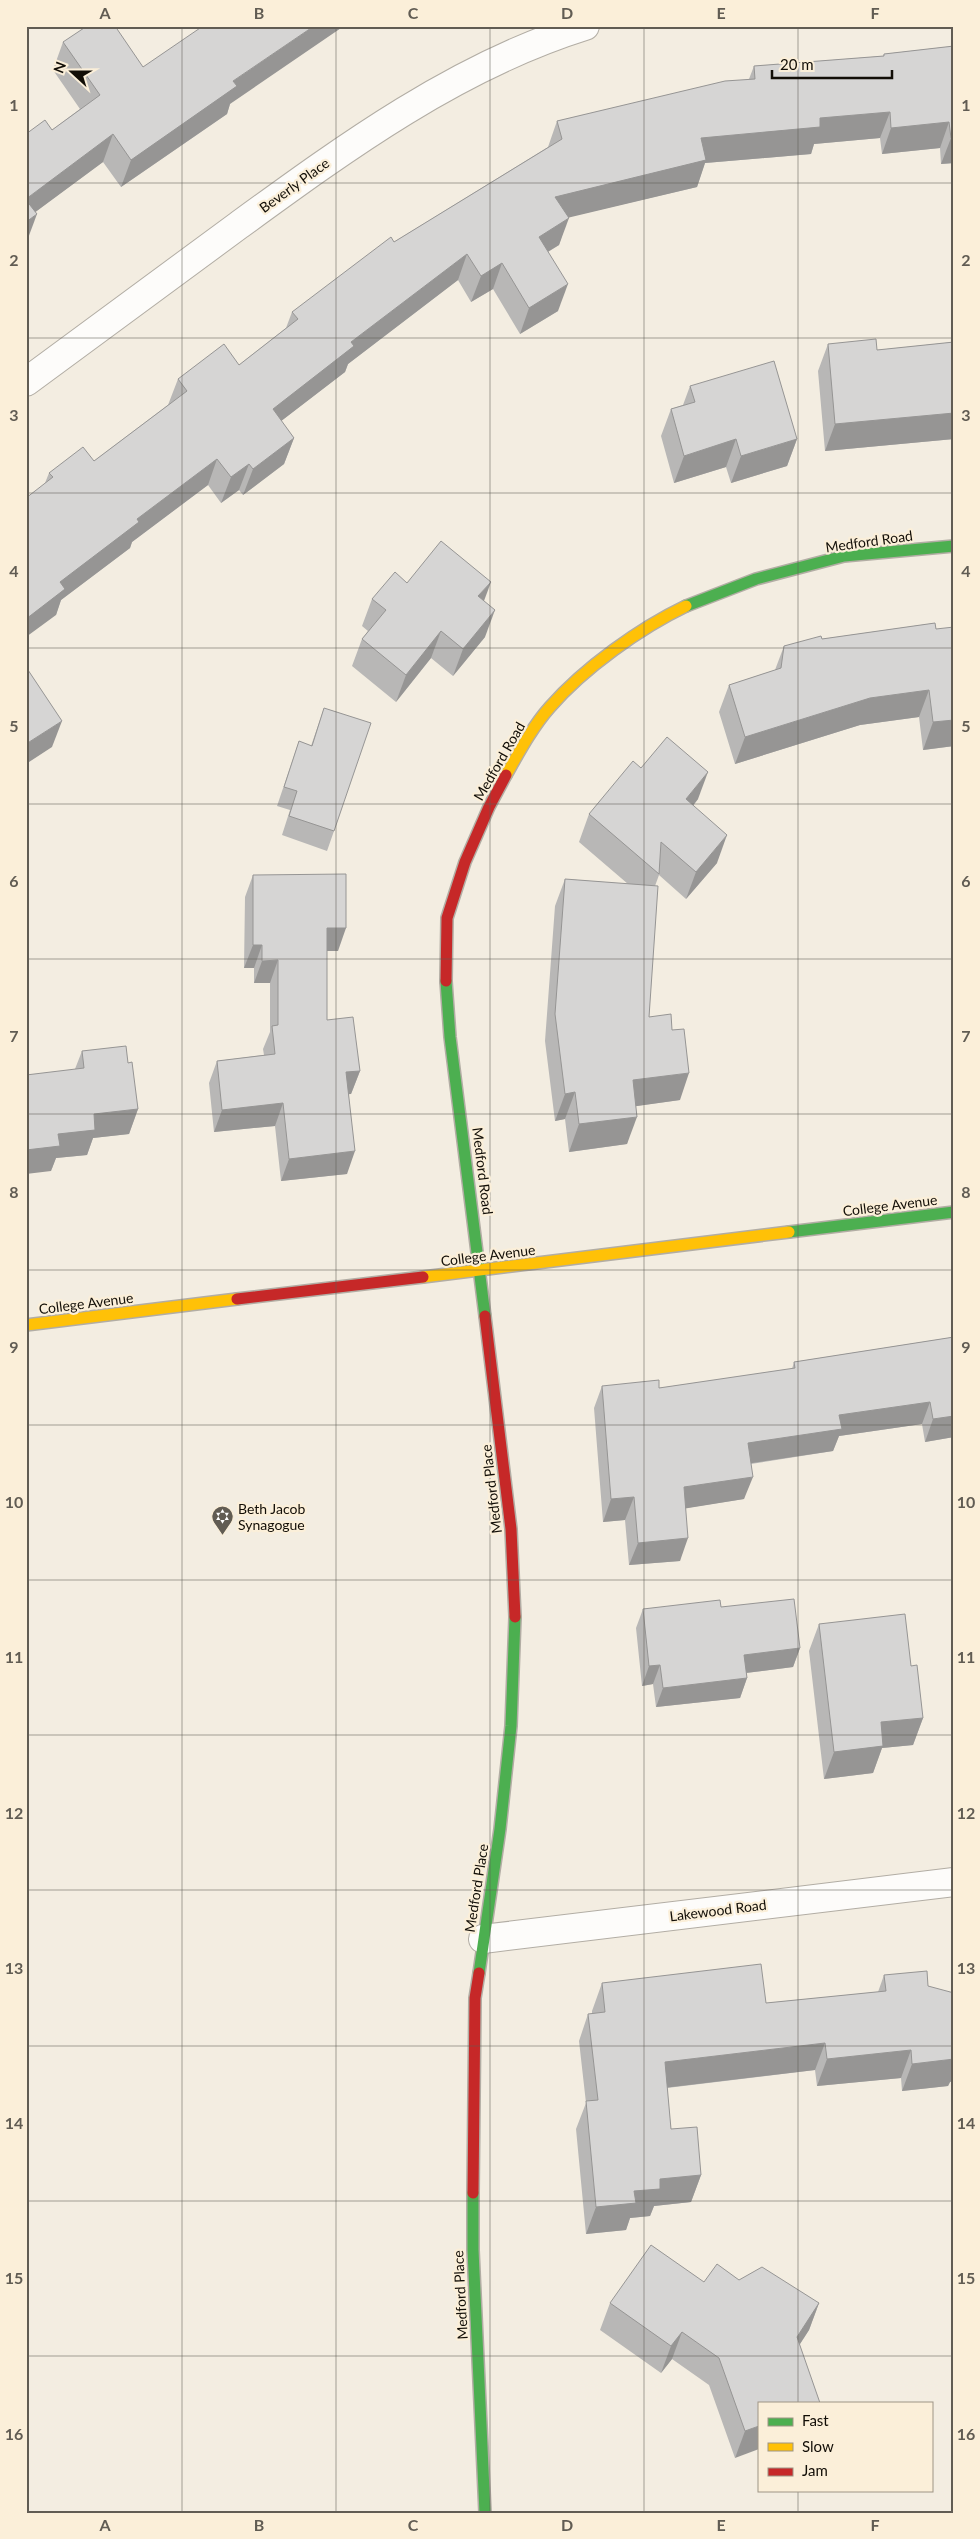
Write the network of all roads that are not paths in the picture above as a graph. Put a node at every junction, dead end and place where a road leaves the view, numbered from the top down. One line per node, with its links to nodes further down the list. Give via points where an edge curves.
1 (585, 26): 2 (street, Beverly Place, via 443,86 327,160)
2 (26, 382)
3 (954, 546): 5 (street, Medford Road, via 844,556 756,579 684,607 595,665 550,707 516,757 465,862 447,918 446,979 450,1038)
4 (954, 1212): 5 (street, College Avenue)
5 (480, 1271): 6 (street, College Avenue); 8 (street, Medford Place, via 512,1529 516,1635 500,1829)
6 (26, 1325)
7 (954, 1882): 8 (street, Lakewood Road)
8 (482, 1938): 9 (street, Medford Place, via 475,1998 473,2250)
9 (485, 2513)

